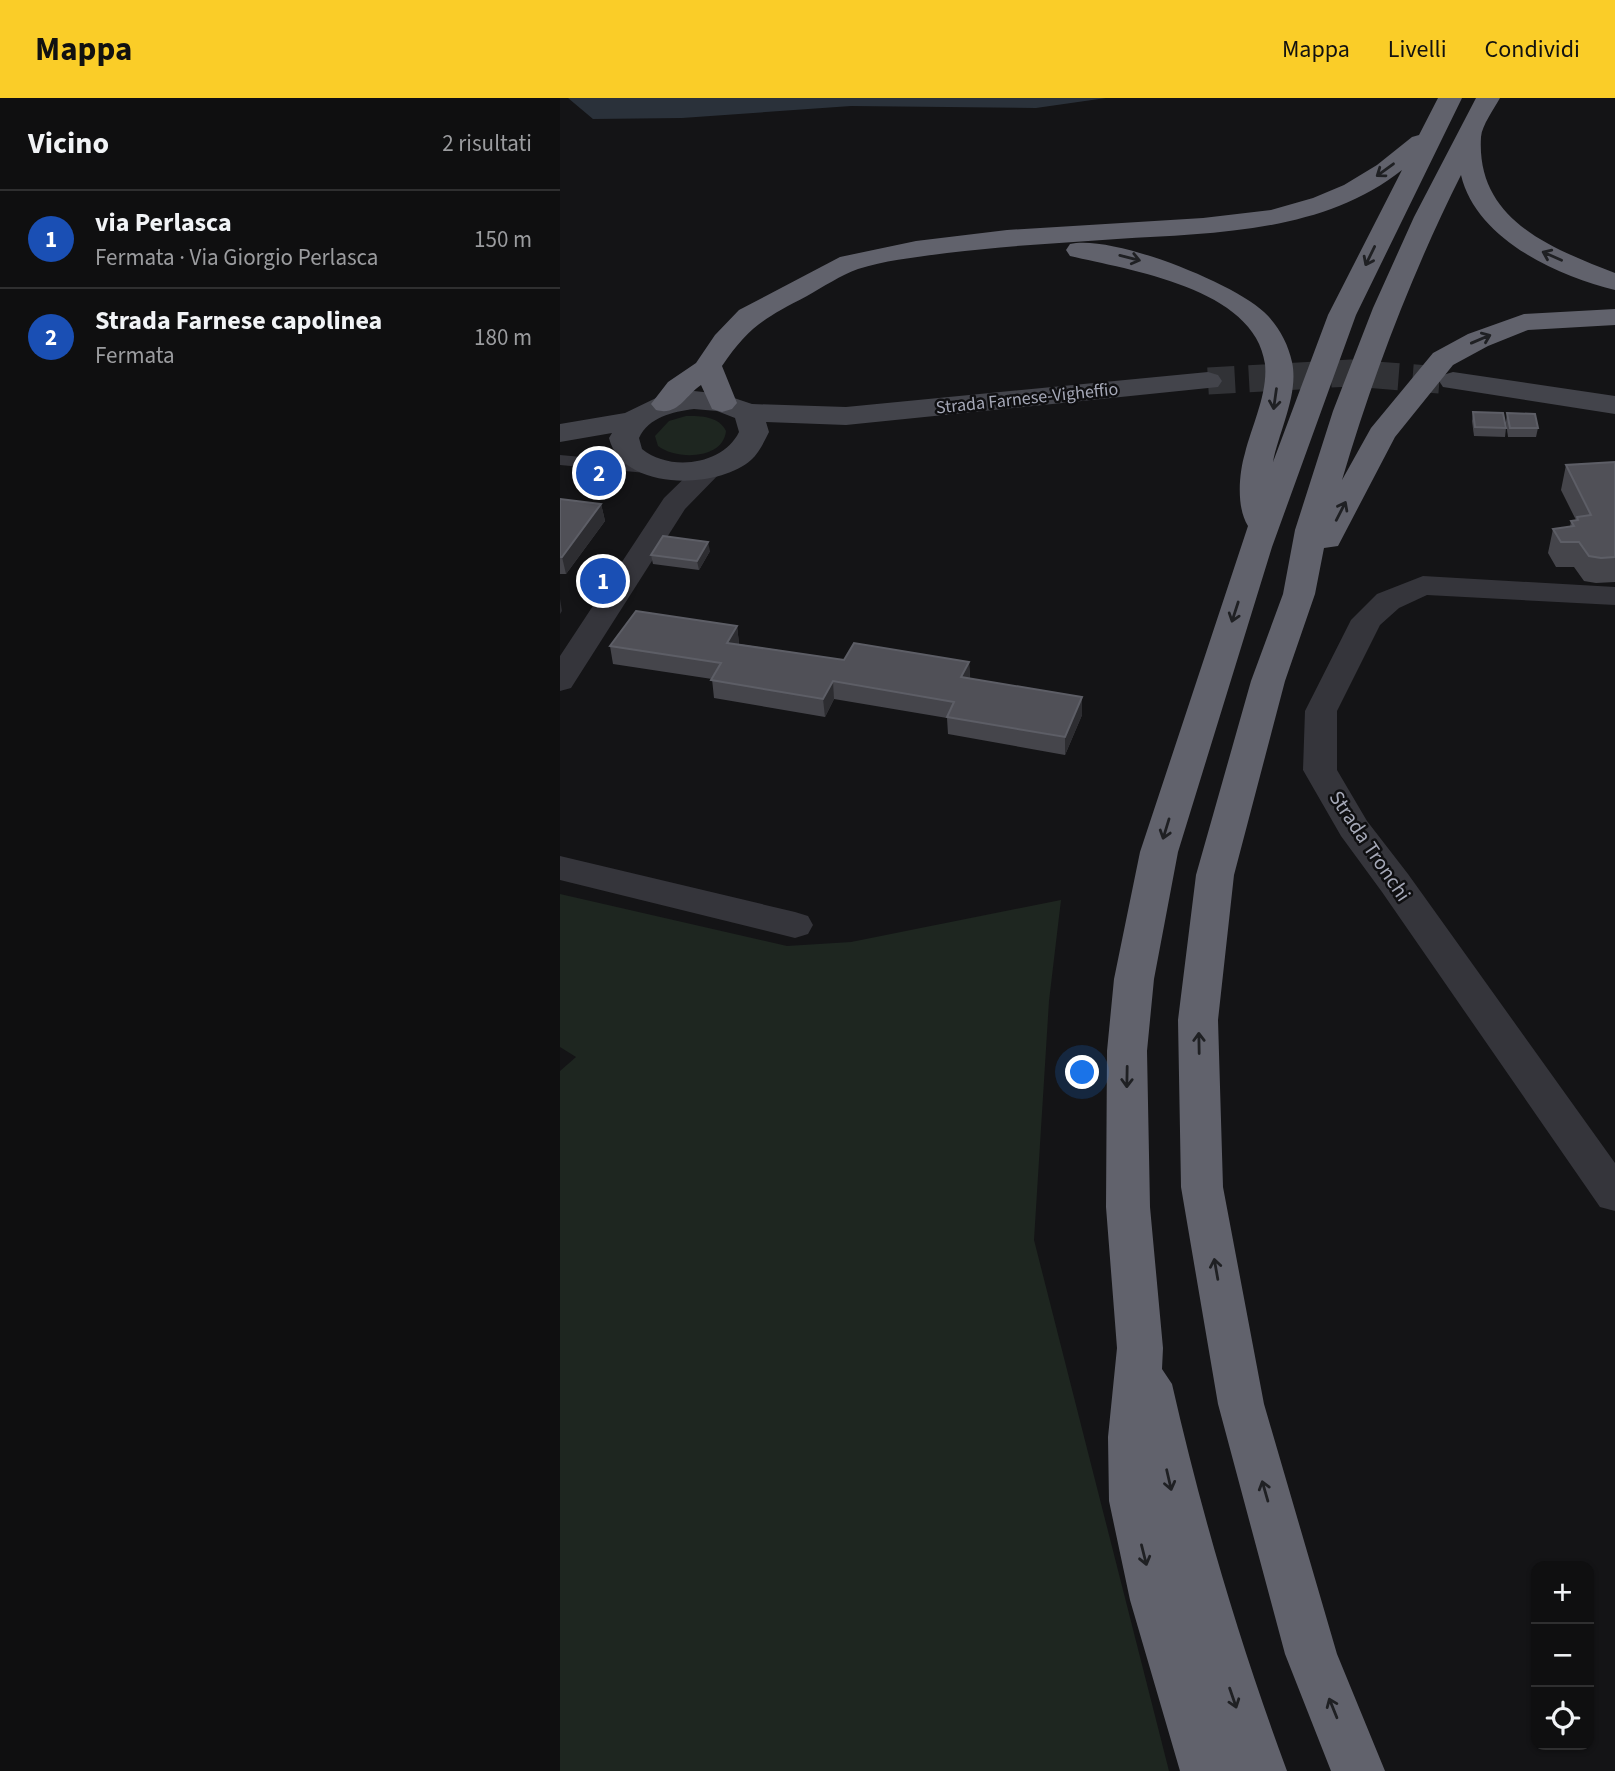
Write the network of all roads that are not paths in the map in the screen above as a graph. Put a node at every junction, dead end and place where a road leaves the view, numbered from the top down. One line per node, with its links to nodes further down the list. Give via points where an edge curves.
1 (1461, 112): 2 (highway, one-way to 2, via 1371,181 1286,214 1237,223); 3 (highway, one-way to 1, via 1545,254 1509,231 1476,184); 21 (highway, one-way to 21, via 1342,315); 22 (highway, via 1370,352 1311,530)
2 (965, 243): 5 (highway, via 849,263 749,316); 21 (highway, one-way to 21, via 1076,249 1142,261 1217,292 1258,324 1274,345 1279,365 1274,411 1256,468 1261,524)
3 (1615, 282)
4 (1615, 317): 22 (highway, one-way to 4, via 1381,434 1443,359 1524,323)
5 (708, 366): 8 (highway, via 678,388); 10 (highway)
6 (1208, 380): 11 (street, Strada Farnese-Vigheffio)
7 (1453, 381): 9 (street)
8 (666, 404): 10 (street, Strada Farnese-Vigheffio, via 694,400); 12 (street)
9 (1615, 405)
10 (735, 408): 11 (street, Strada Farnese-Vigheffio); 15 (street, via 754,432)
11 (846, 416): 15 (street, Strada Farnese-Vigheffio)
12 (633, 420): 13 (street); 16 (street, via 624,438)
13 (560, 433)
14 (560, 446): 16 (street)
15 (747, 447): 18 (street, Strada Farnese-Vigheffio)
16 (629, 453): 19 (street)
17 (560, 460): 19 (lane)
18 (711, 468): 19 (street); 20 (street)
19 (657, 469): 20 (street)
20 (674, 504): 24 (street)
21 (1256, 547): 28 (highway, one-way to 28, via 1160,852 1136,966 1127,1051 1126,1126)
22 (1299, 594): 31 (highway, one-way to 22, via 1311,1654 1241,1404 1202,1187 1198,1020 1215,875 1268,681)
23 (1615, 596): 27 (street, Strada Tronchi, via 1423,585 1388,601 1367,620 1321,711 1320,770 1353,828)
24 (560, 681)
25 (560, 868): 26 (street)
26 (795, 925)
27 (1615, 1195)
28 (1135, 1292): 29 (highway, one-way to 29, via 1140,1348 1132,1437 1133,1501 1155,1600); 30 (highway, one-way to 30, via 1170,1483 1198,1588)
29 (1207, 1771)
30 (1260, 1771)
31 (1358, 1771)

